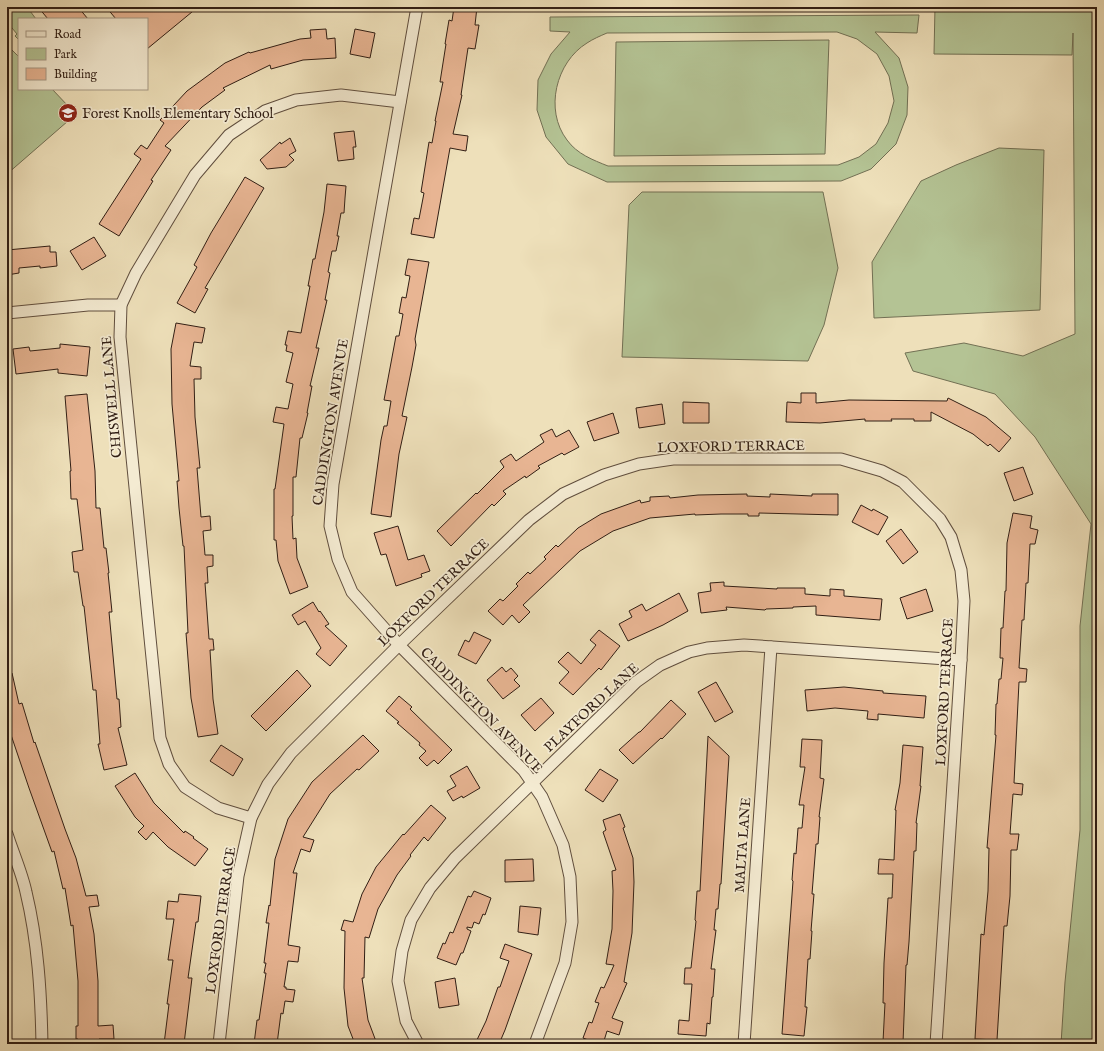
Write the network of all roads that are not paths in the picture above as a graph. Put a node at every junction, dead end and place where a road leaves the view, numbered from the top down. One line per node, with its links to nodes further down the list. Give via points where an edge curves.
1 (417, 7): 2 (street, CADDINGTON AVENUE)
2 (400, 102): 3 (street, CHISWELL LANE, via 341,95 296,100 265,111 229,136 195,175 136,273); 5 (street, CADDINGTON AVENUE, via 333,484 330,526 338,559 352,592)
3 (121, 305): 4 (street, via 88,305); 9 (street, CHISWELL LANE, via 120,337 160,738 169,764 185,787 218,808)
4 (7, 312)
5 (399, 645): 7 (street, LOXFORD TERRACE, via 529,520 563,494 604,474 639,464 674,459 841,459 882,470 903,482 940,519 951,537 961,570 964,601); 8 (street, CADDINGTON AVENUE, via 524,771); 9 (street, LOXFORD TERRACE, via 291,753 268,784)
6 (771, 647): 7 (street, PLAYFORD LANE); 8 (street, PLAYFORD LANE, via 744,645 707,648 689,652 660,665 636,682); 15 (street, MALTA LANE)
7 (961, 660): 16 (street, LOXFORD TERRACE)
8 (532, 784): 13 (street, PLAYFORD LANE, via 455,858 430,888 411,920 402,951 398,981 406,1021); 14 (street, CADDINGTON AVENUE, via 542,797 563,845 570,877 572,922 565,962)
9 (251, 818): 12 (street, LOXFORD TERRACE, via 238,876)
10 (7, 834): 11 (street, via 26,891 37,950 42,995)
11 (42, 1044)
12 (219, 1044)
13 (418, 1044)
14 (535, 1044)
15 (744, 1044)
16 (936, 1044)

